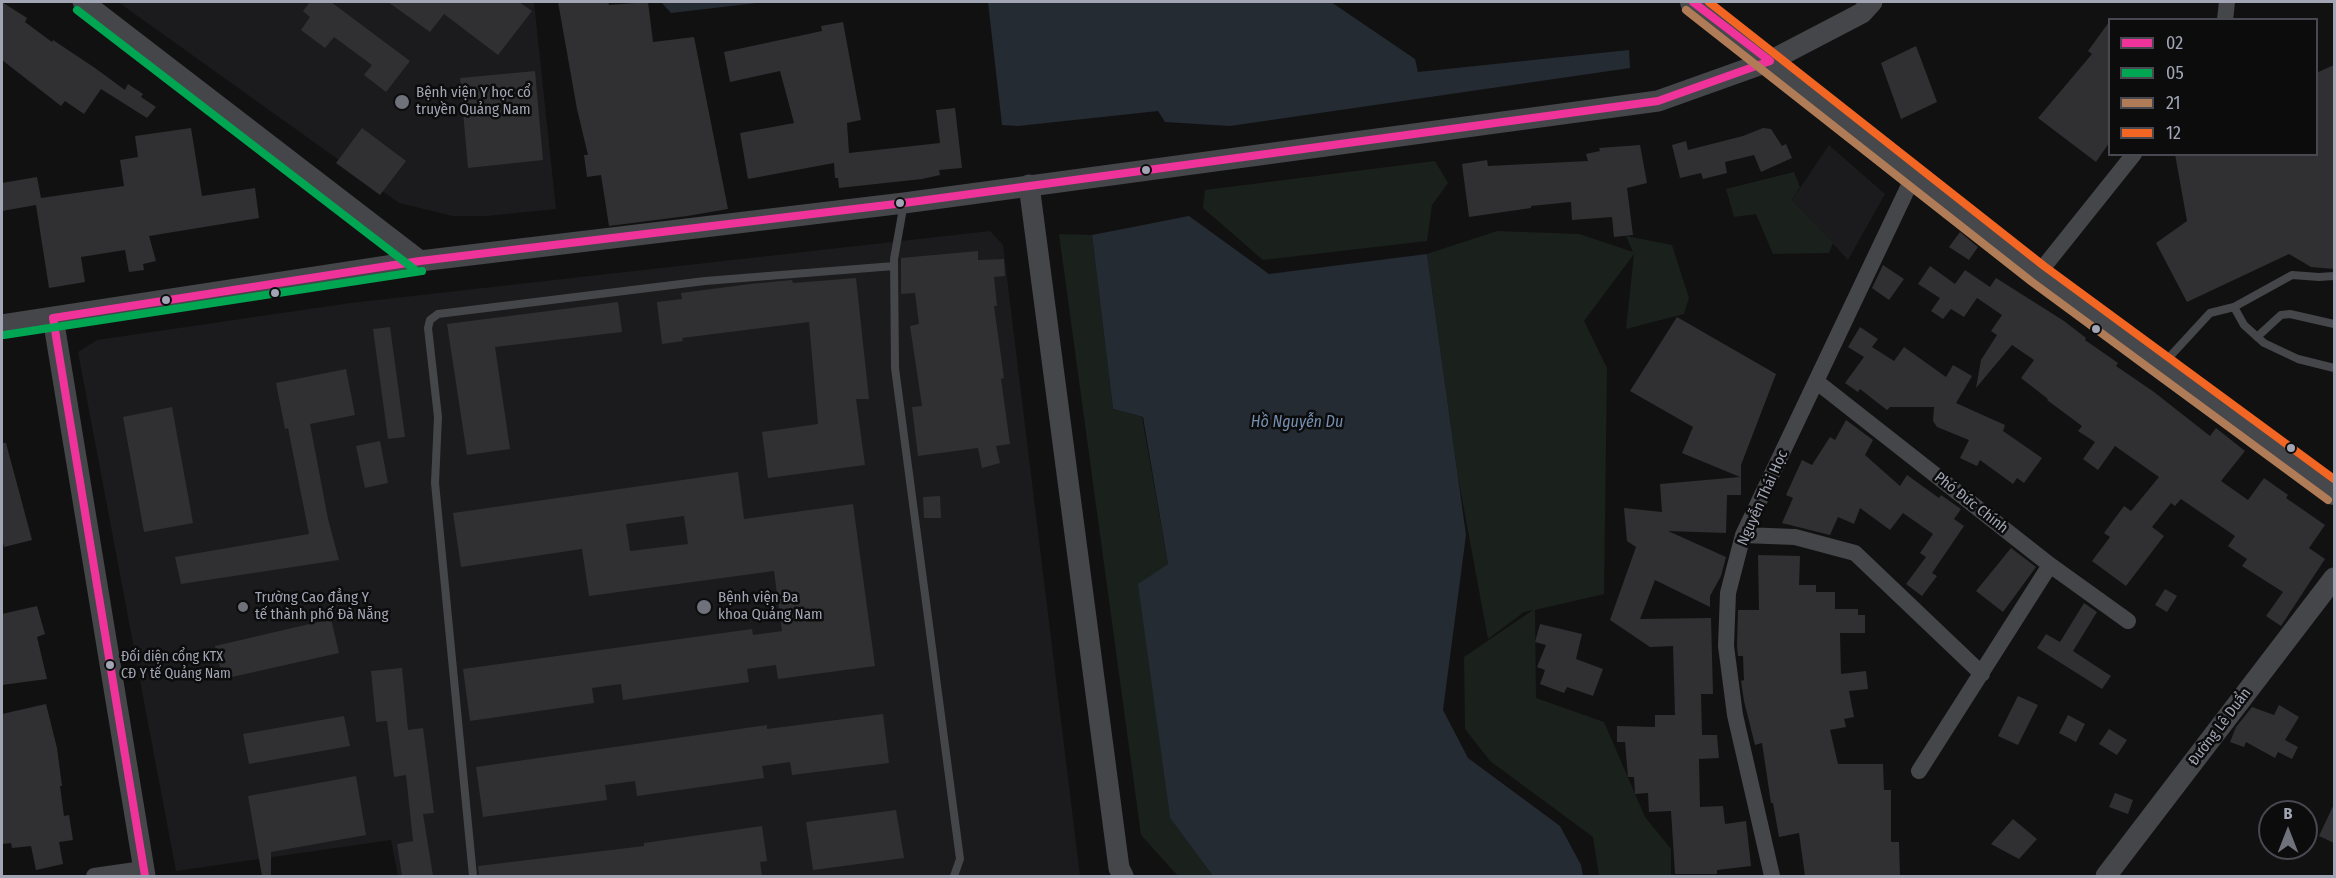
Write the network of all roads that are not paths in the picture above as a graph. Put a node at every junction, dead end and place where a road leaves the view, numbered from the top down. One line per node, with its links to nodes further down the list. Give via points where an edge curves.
1 (83, 2): 11 (street)
2 (1693, 2): 6 (main road)
3 (1872, 2): 6 (street, via 1862,13)
4 (2227, 2): 5 (street)
5 (2225, 18)
6 (1770, 61): 8 (main road); 9 (street, via 1658,101)
7 (2132, 156): 13 (street)
8 (1913, 177): 13 (main road); 22 (street, Nguyễn Thái Học)
9 (1029, 185): 10 (street); 34 (street, via 1116,853)
10 (904, 203): 11 (street); 12 (lane)
11 (420, 261): 16 (street)
12 (894, 266): 32 (lane, via 705,281 438,314 430,320 438,417 435,483); 33 (lane, via 895,368 960,859)
13 (2038, 274): 20 (main road)
14 (2334, 276): 15 (lane, via 2292,275)
15 (2234, 306): 19 (lane, via 2244,325); 20 (lane, via 2210,313)
16 (53, 318): 18 (street); 30 (street)
17 (2334, 324): 19 (lane, via 2281,315)
18 (2, 325)
19 (2257, 337): 21 (lane, via 2298,360)
20 (2161, 366): 23 (main road)
21 (2334, 368)
22 (1817, 382): 24 (street, Nguyễn Thái Học); 25 (street, Phó Đức Chính)
23 (2334, 492)
24 (1743, 535): 28 (street, via 1795,537 1855,554); 35 (street, Nguyễn Thái Học, via 1728,593 1726,646 1735,715)
25 (2050, 565): 27 (street, Phó Đức Chính); 28 (street)
26 (2334, 578): 36 (street, Đường Lê Duẩn)
27 (2128, 621)
28 (1982, 674): 29 (street)
29 (1919, 771)
30 (144, 873): 31 (street)
31 (94, 876)
32 (473, 876)
33 (954, 876)
34 (1123, 876)
35 (1772, 876)
36 (2106, 876)

